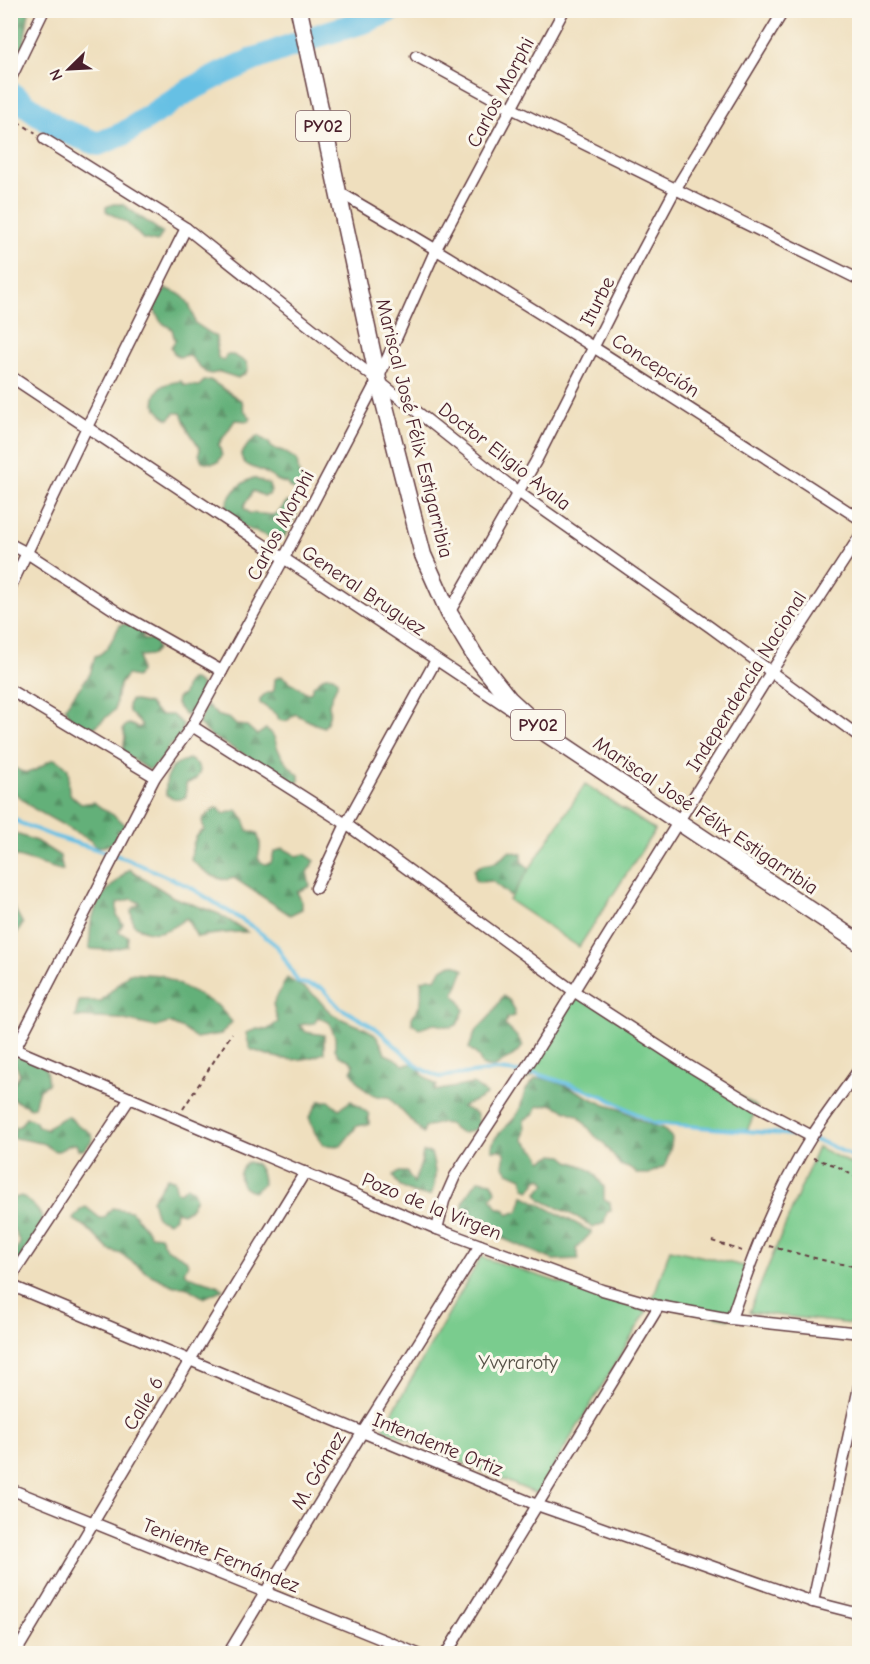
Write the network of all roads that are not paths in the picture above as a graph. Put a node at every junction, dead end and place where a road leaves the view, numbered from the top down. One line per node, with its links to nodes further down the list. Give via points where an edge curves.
1 (45, 10): 6 (street)
2 (564, 10): 7 (street, Carlos Morphi)
3 (784, 10): 9 (street, Iturbe)
4 (300, 16): 10 (main road, Mariscal José Félix Estigarribia / PY02)
5 (416, 56): 7 (street)
6 (12, 78)
7 (512, 108): 9 (street); 12 (street, Carlos Morphi)
8 (44, 139): 11 (street, Doctor Eligio Ayala)
9 (675, 190): 13 (street); 14 (street, Iturbe)
10 (337, 191): 12 (street, Concepción); 16 (main road, Mariscal José Félix Estigarribia / PY02)
11 (186, 228): 16 (street, Doctor Eligio Ayala); 17 (street)
12 (436, 249): 14 (street, Concepción); 16 (street, Carlos Morphi)
13 (860, 280)
14 (594, 346): 18 (street, Iturbe); 19 (street, Concepción)
15 (10, 376): 17 (street, General Bruguez)
16 (378, 380): 18 (street, Doctor Eligio Ayala); 23 (street, Carlos Morphi); 25 (main road, Mariscal José Félix Estigarribia / PY02, via 423,555)
17 (87, 427): 22 (street); 23 (street, General Bruguez)
18 (518, 492): 25 (street, Iturbe); 28 (street, Doctor Eligio Ayala)
19 (860, 519)
20 (860, 536): 28 (street, Independencia Nacional)
21 (10, 544): 22 (street)
22 (27, 553): 24 (street); 27 (street, via 119,613)
23 (284, 558): 26 (street, General Bruguez); 27 (street, Carlos Morphi)
24 (10, 588)
25 (449, 612): 31 (main road, Mariscal José Félix Estigarribia / PY02, via 492,679)
26 (436, 660): 31 (street, General Bruguez); 35 (street)
27 (222, 671): 30 (street, Carlos Morphi)
28 (771, 672): 32 (street, Doctor Eligio Ayala); 34 (street, Independencia Nacional)
29 (10, 690): 33 (street)
30 (192, 726): 33 (street, Carlos Morphi); 35 (street)
31 (547, 734): 34 (main road, Mariscal José Félix Estigarribia / PY02)
32 (860, 737)
33 (155, 777): 39 (street, Carlos Morphi)
34 (679, 822): 37 (main road, Mariscal José Félix Estigarribia / PY02); 38 (street, Independencia Nacional)
35 (346, 824): 36 (street); 38 (street)
36 (316, 888)
37 (860, 944)
38 (574, 992): 42 (street, via 757,1107); 44 (street, Independencia Nacional, via 448,1188)
39 (13, 1048): 41 (street, Pozo de la Virgen)
40 (860, 1068): 42 (street)
41 (130, 1098): 43 (street, Pozo de la Virgen); 46 (street)
42 (808, 1144): 49 (street, via 753,1254)
43 (305, 1172): 44 (street, Pozo de la Virgen); 51 (street, Calle 6)
44 (437, 1229): 45 (street, Pozo de la Virgen)
45 (480, 1245): 48 (street, Pozo de la Virgen, via 602,1290); 53 (street, M. Gómez)
46 (10, 1279)
47 (10, 1285): 51 (street, Intendente Ortiz)
48 (660, 1306): 49 (street, Pozo de la Virgen); 55 (street)
49 (730, 1319): 50 (street, Pozo de la Virgen)
50 (860, 1334)
51 (190, 1360): 53 (street, Intendente Ortiz); 56 (street, Calle 6)
52 (860, 1382): 58 (street)
53 (362, 1433): 55 (street, Intendente Ortiz); 57 (street, M. Gómez)
54 (10, 1489): 56 (street, Teniente Fernández)
55 (537, 1505): 58 (street, Intendente Ortiz); 63 (street)
56 (93, 1522): 57 (street, Teniente Fernández); 60 (street, Calle 6)
57 (265, 1592): 61 (street, M. Gómez); 62 (street, Teniente Fernández)
58 (813, 1602): 59 (street, Intendente Ortiz)
59 (860, 1614)
60 (15, 1653)
61 (228, 1653)
62 (418, 1653)
63 (446, 1653)

